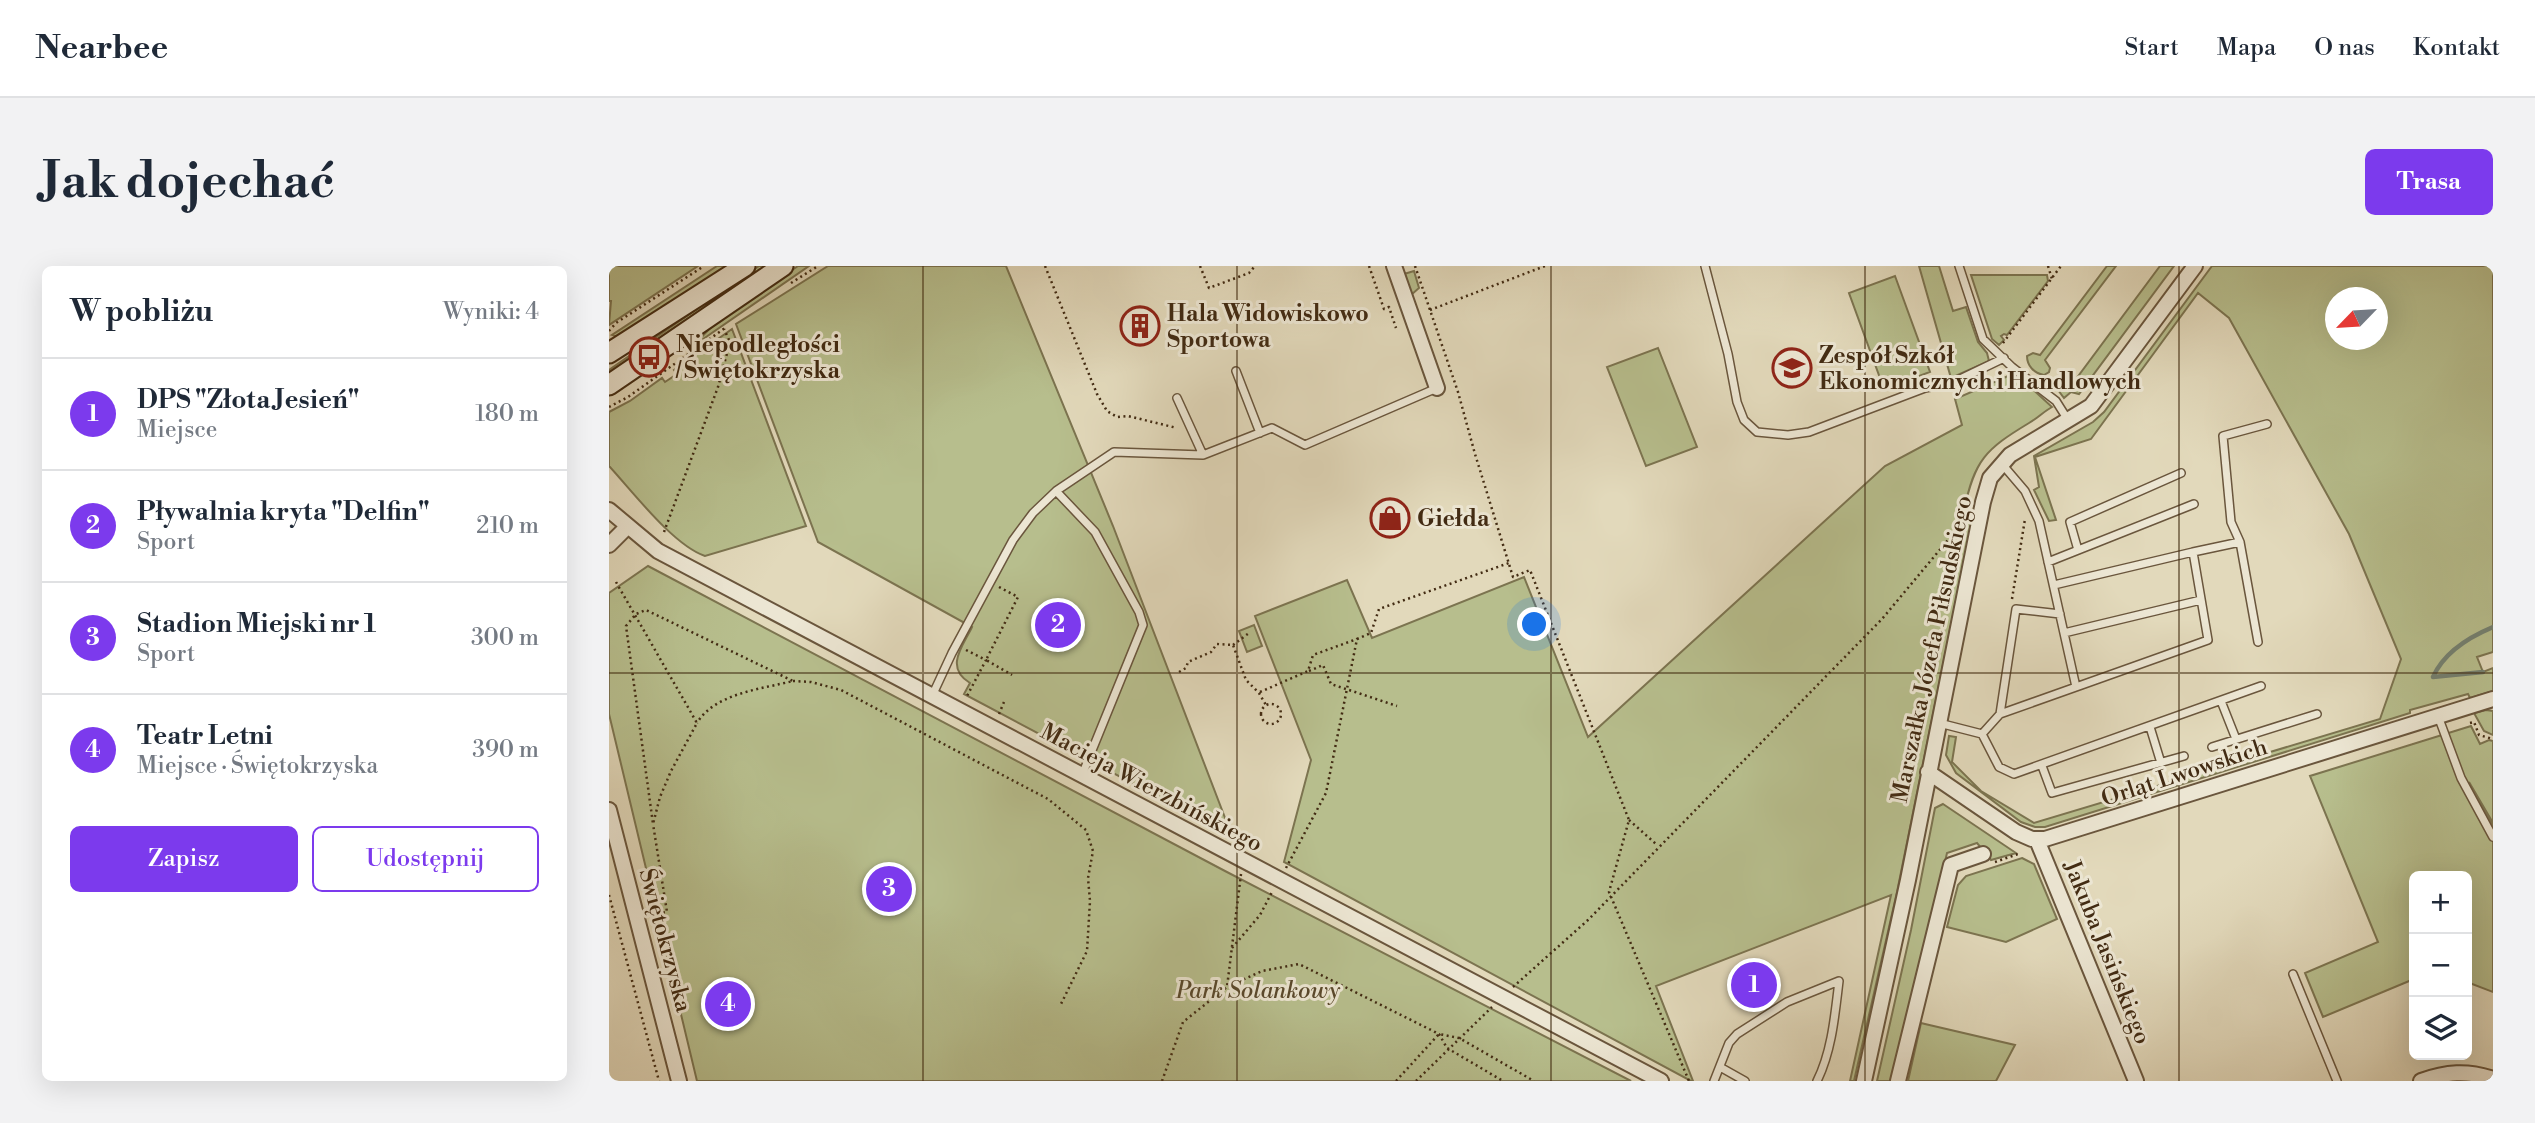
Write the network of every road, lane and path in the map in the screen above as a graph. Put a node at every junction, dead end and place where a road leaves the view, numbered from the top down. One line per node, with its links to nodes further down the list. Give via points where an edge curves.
1 (705, 266): 20 (path)
2 (745, 266): 22 (street)
3 (818, 266): 16 (path)
4 (1045, 266): 31 (path, via 1107,411)
5 (1200, 266): 6 (path, via 1209,288 1249,273)
6 (1255, 266)
7 (1369, 266): 19 (path)
8 (1394, 266): 26 (street)
9 (1415, 266): 18 (path)
10 (1545, 266): 18 (path)
11 (1705, 266): 23 (lane, via 1737,402 1744,420 1757,432 1809,432 1926,388 1952,383)
12 (1959, 266): 21 (lane, via 1983,340)
13 (2048, 266): 17 (path)
14 (2061, 266): 17 (path)
15 (2195, 266): 29 (street, Marszałka Józefa Piłsudskiego, via 2101,394)
16 (787, 275): 25 (street)
17 (2052, 279): 21 (path)
18 (1430, 310): 48 (path)
19 (1396, 328)
20 (609, 331)
21 (1996, 351): 23 (lane)
22 (609, 354)
23 (2004, 358): 29 (lane, via 2056,401)
24 (1236, 370): 32 (lane)
25 (609, 385)
26 (1437, 388): 32 (lane, via 1305,445 1272,428)
27 (1177, 398): 33 (lane)
28 (609, 407): 42 (path, via 724,329 730,342 722,375)
29 (2068, 420): 34 (street, Marszałka Józefa Piłsudskiego)
30 (2267, 424): 43 (lane, via 2224,436 2231,522)
31 (1179, 429)
32 (1260, 432): 33 (lane)
33 (1203, 455): 36 (lane, via 1114,452)
34 (2002, 463): 47 (lane, via 2033,506); 83 (street, Marszałka Józefa Piłsudskiego, via 1990,478 1983,502)
35 (2181, 473): 45 (lane, via 2070,522)
36 (1056, 491): 50 (lane, via 1013,540); 94 (lane, via 1095,532 1143,625)
37 (2194, 504): 45 (lane)
38 (609, 510): 41 (street)
39 (2024, 513): 53 (path, via 2010,608)
40 (1969, 514): 107 (path, via 1882,620)
41 (627, 527): 44 (street); 72 (street, Macieja Wierzbińskiego, via 658,551)
42 (664, 532)
43 (2239, 542): 46 (lane); 59 (lane)
44 (609, 545)
45 (2078, 550): 47 (lane)
46 (2193, 552): 51 (lane); 52 (lane)
47 (2048, 562): 51 (lane)
48 (1509, 563): 58 (path, via 1379,609 1371,633); 96 (path, via 1513,577 1530,570)
49 (616, 582): 54 (path)
50 (989, 582): 62 (path, via 1018,597); 72 (lane)
51 (2054, 585): 55 (lane)
52 (2201, 600): 57 (lane); 69 (lane, via 2208,640)
53 (2016, 609): 55 (lane); 78 (lane)
54 (636, 614): 66 (path, via 646,610); 82 (path); 97 (path, via 626,626)
55 (2060, 614): 57 (lane)
56 (1249, 632): 60 (path)
57 (2064, 633): 69 (lane)
58 (1357, 639): 63 (path, via 1313,656); 70 (path)
59 (2258, 642)
60 (1233, 645): 64 (path, via 1217,644); 71 (path, via 1246,680)
61 (960, 647): 62 (path)
62 (986, 660): 65 (path); 67 (path)
63 (1308, 671): 70 (path, via 1323,665 1331,684); 71 (path)
64 (1179, 672)
65 (1011, 675)
66 (793, 681): 82 (path, via 722,702 703,713); 113 (path, via 841,690 1048,799 1086,830 1093,851 1087,951)
67 (973, 684)
68 (2261, 686): 74 (lane)
69 (2077, 687): 78 (lane)
70 (1347, 690): 77 (path); 104 (path, via 1326,793)
71 (1259, 692): 76 (path)
72 (932, 697): 94 (street, Macieja Wierzbińskiego)
73 (2493, 699): 80 (street, Orląt Lwowskich)
74 (2221, 701): 84 (lane); 87 (lane)
75 (1005, 702): 81 (path)
76 (1266, 705): 76 (path, via 1261,715 1274,724 1280,710)
77 (1397, 706)
78 (2000, 714): 86 (lane)
79 (2317, 714): 87 (lane)
80 (2438, 716): 85 (lane); 99 (street, Orląt Lwowskich)
81 (998, 717)
82 (697, 723): 97 (path, via 671,771)
83 (1938, 723): 86 (lane); 93 (street, Marszałka Józefa Piłsudskiego)
84 (2150, 727): 91 (lane); 92 (lane)
85 (2444, 731): 88 (path, via 2474,722 2479,735); 98 (lane)
86 (1982, 734): 92 (lane, via 2004,771 2014,774)
87 (2236, 739): 89 (lane)
88 (2493, 739)
89 (2212, 747)
90 (2184, 756): 91 (lane)
91 (2161, 763): 92 (lane, via 2052,793)
92 (2042, 766)
93 (1928, 772): 99 (street, via 2016,832); 131 (street, Marszałka Józefa Piłsudskiego)
94 (1081, 776): 103 (street, Macieja Wierzbińskiego)
95 (609, 810): 120 (street, Świętokrzyska)
96 (1629, 820): 100 (path); 107 (path)
97 (653, 824): 108 (path, via 667,912)
98 (2493, 837)
99 (2037, 840): 133 (street, Jakuba Jasińskiego)
100 (1656, 844)
101 (2021, 853): 102 (path, via 1988,865)
102 (1983, 854): 132 (street, via 1951,865)
103 (1248, 863): 109 (path, via 1241,875); 112 (street, Macieja Wierzbińskiego)
104 (1285, 870)
105 (1272, 891): 109 (path)
106 (609, 895): 119 (path)
107 (1611, 897): 112 (path); 127 (path)
108 (652, 914)
109 (1232, 948): 111 (path)
110 (2293, 974): 134 (lane)
111 (1227, 987): 114 (path, via 1262,971 1299,964); 121 (path, via 1183,1022)
112 (1506, 992): 115 (path); 126 (street, Macieja Wierzbińskiego)
113 (1061, 1004)
114 (1439, 1034): 115 (path); 116 (path); 122 (path)
115 (1459, 1038): 116 (path); 125 (path)
116 (1447, 1048): 123 (path); 124 (path)
117 (1720, 1067): 128 (lane); 129 (lane); 130 (lane, via 1737,1034 1787,1002 1839,981)
118 (2493, 1079): 135 (street, via 2442,1073)
119 (659, 1081)
120 (679, 1081)
121 (1161, 1081)
122 (1396, 1081)
123 (1416, 1081)
124 (1503, 1081)
125 (1534, 1081)
126 (1661, 1081)
127 (1689, 1081)
128 (1714, 1081)
129 (1745, 1081)
130 (1817, 1081)
131 (1864, 1081)
132 (1898, 1081)
133 (2136, 1081)
134 (2337, 1081)
135 (2421, 1081)

